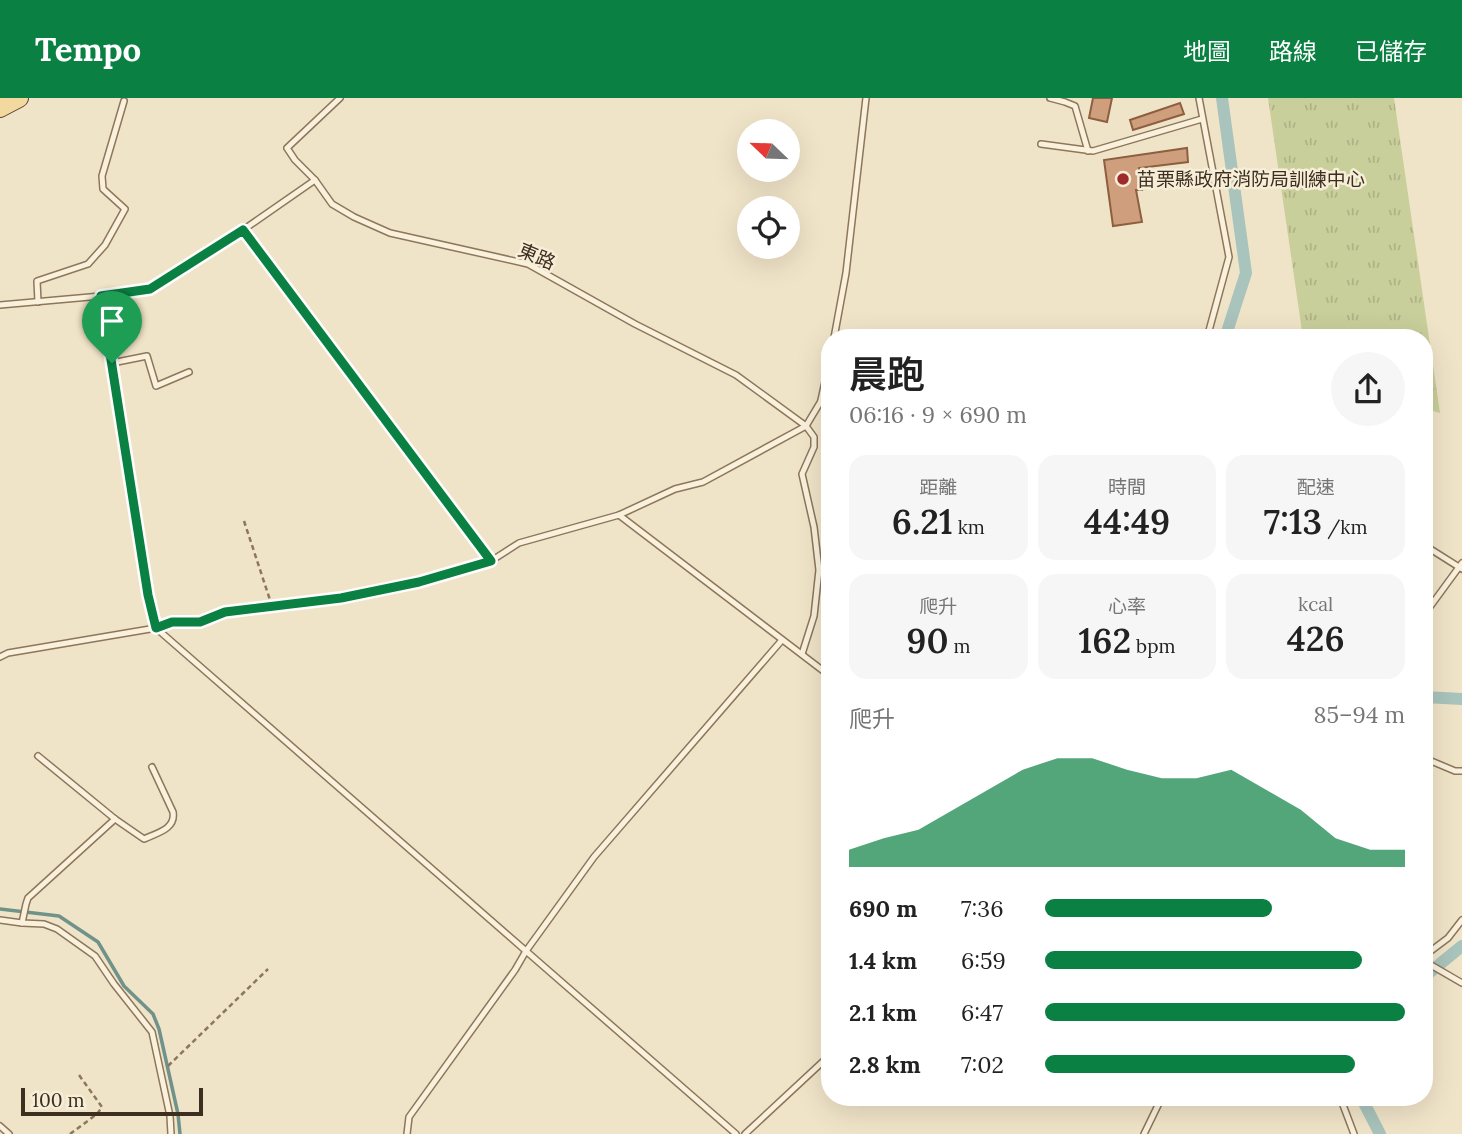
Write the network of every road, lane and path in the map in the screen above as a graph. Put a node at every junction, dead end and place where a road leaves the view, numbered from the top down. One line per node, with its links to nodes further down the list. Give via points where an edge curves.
1 (19, 98): 7 (main road)
2 (340, 98): 11 (lane, 東路, via 287,148)
3 (866, 98): 16 (lane)
4 (1050, 98): 10 (lane, via 1075,106)
5 (1199, 98): 8 (lane)
6 (124, 101): 14 (lane, via 102,176 103,189 125,209 88,264 37,281)
7 (0, 108)
8 (1202, 119): 10 (lane); 17 (lane, via 1229,257)
9 (1041, 144): 10 (lane)
10 (1088, 151)
11 (315, 180): 12 (lane); 21 (lane, 東路, via 332,204 390,233 528,264 736,375)
12 (243, 230): 13 (lane, via 150,289); 25 (lane)
13 (101, 296): 14 (lane); 18 (lane)
14 (38, 302): 15 (lane)
15 (0, 305)
16 (836, 329)
17 (1209, 329)
18 (112, 363): 19 (lane, via 146,356 156,386); 29 (lane)
19 (189, 372)
20 (821, 401): 21 (lane)
21 (806, 426): 22 (lane, via 703,482 675,489); 31 (lane, via 814,437 814,447 802,474 819,570 814,616)
22 (619, 515): 25 (lane, via 519,543); 30 (lane)
23 (244, 521): 28 (path)
24 (1433, 550): 26 (lane)
25 (491, 561): 28 (lane, via 419,582)
26 (1461, 567): 27 (lane)
27 (1433, 603)
28 (272, 606): 29 (lane)
29 (156, 628): 32 (lane); 43 (lane)
30 (782, 640): 31 (lane); 43 (lane, via 594,857)
31 (802, 654): 33 (lane)
32 (0, 657)
33 (821, 669)
34 (38, 756): 38 (lane)
35 (1433, 762): 37 (lane)
36 (152, 767): 38 (lane, via 173,812 171,826 144,839)
37 (1462, 771)
38 (115, 819): 40 (lane, via 28,898)
39 (0, 920): 40 (lane)
40 (23, 920): 55 (lane, via 57,929 95,956 152,1032)
41 (1462, 920): 42 (lane)
42 (1433, 950)
43 (526, 951): 56 (lane, via 409,1117); 57 (lane)
44 (1433, 964): 46 (lane)
45 (268, 970): 47 (path)
46 (1462, 983)
47 (172, 1062)
48 (821, 1063): 58 (lane)
49 (79, 1075): 54 (path, via 102,1107)
50 (1158, 1106): 59 (lane)
51 (1343, 1106): 60 (lane)
52 (0, 1126): 53 (lane)
53 (9, 1134)
54 (71, 1134)
55 (171, 1134)
56 (407, 1134)
57 (736, 1134)
58 (745, 1134)
59 (1144, 1134)
60 (1354, 1134)

